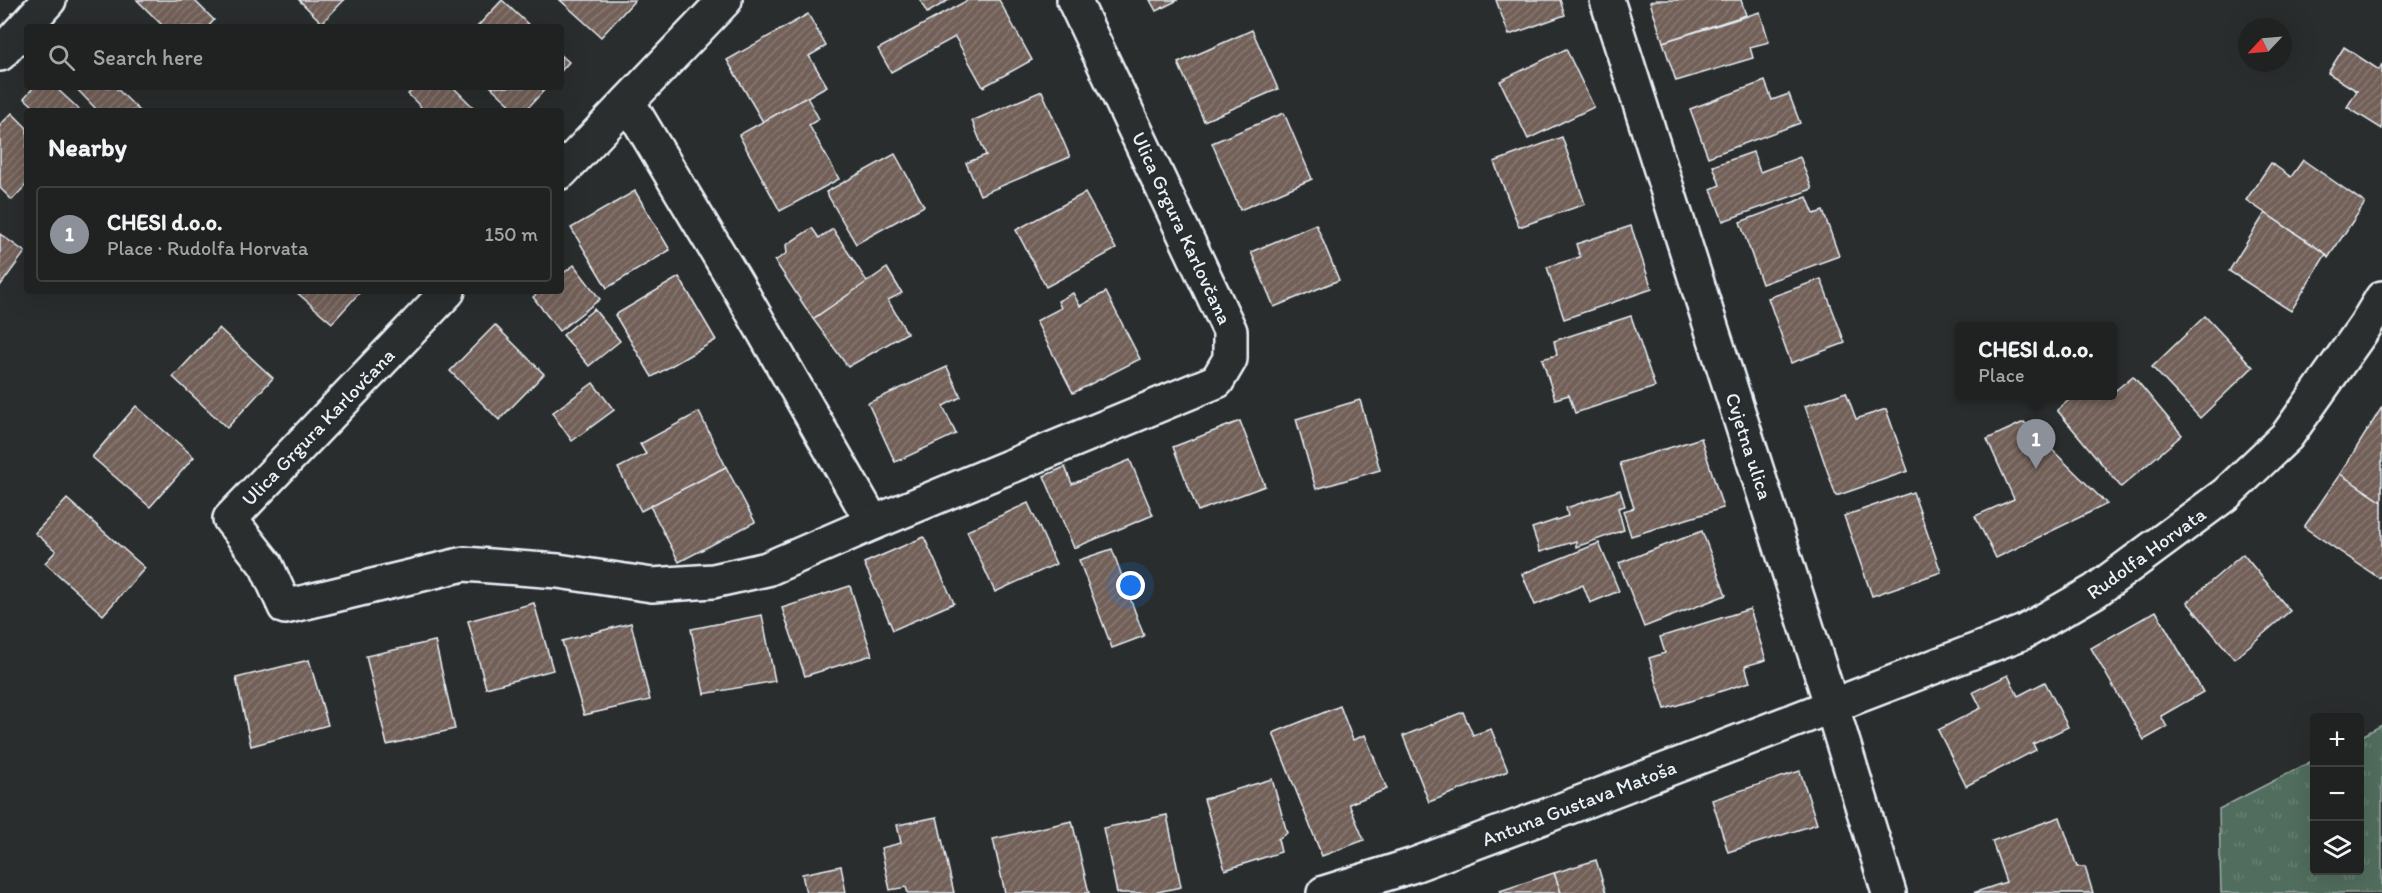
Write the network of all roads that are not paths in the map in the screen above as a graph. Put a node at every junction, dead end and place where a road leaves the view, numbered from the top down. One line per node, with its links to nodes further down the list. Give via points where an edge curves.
1 (49, 0): 5 (street)
2 (725, 0): 8 (street)
3 (1074, 0): 12 (street, Ulica Grgura Karlovčana, via 1230,331 1230,359 1217,381)
4 (1606, 0): 13 (street, Cvjetna ulica)
5 (27, 24)
6 (24, 28): 7 (street)
7 (0, 54)
8 (628, 102): 9 (street); 12 (street)
9 (564, 169)
10 (445, 294): 12 (street, Ulica Grgura Karlovčana, via 230,519 266,565 285,607 464,564 558,571 652,585 712,581 767,569)
11 (2382, 298): 13 (street, Rudolfa Horvata, via 2287,436 2226,494 2157,548 2095,591 2024,632)
12 (873, 523)
13 (1832, 707): 14 (street, Antuna Gustava Matoša, via 1432,858); 15 (street, Cvjetna ulica)
14 (1324, 893)
15 (1889, 893)

